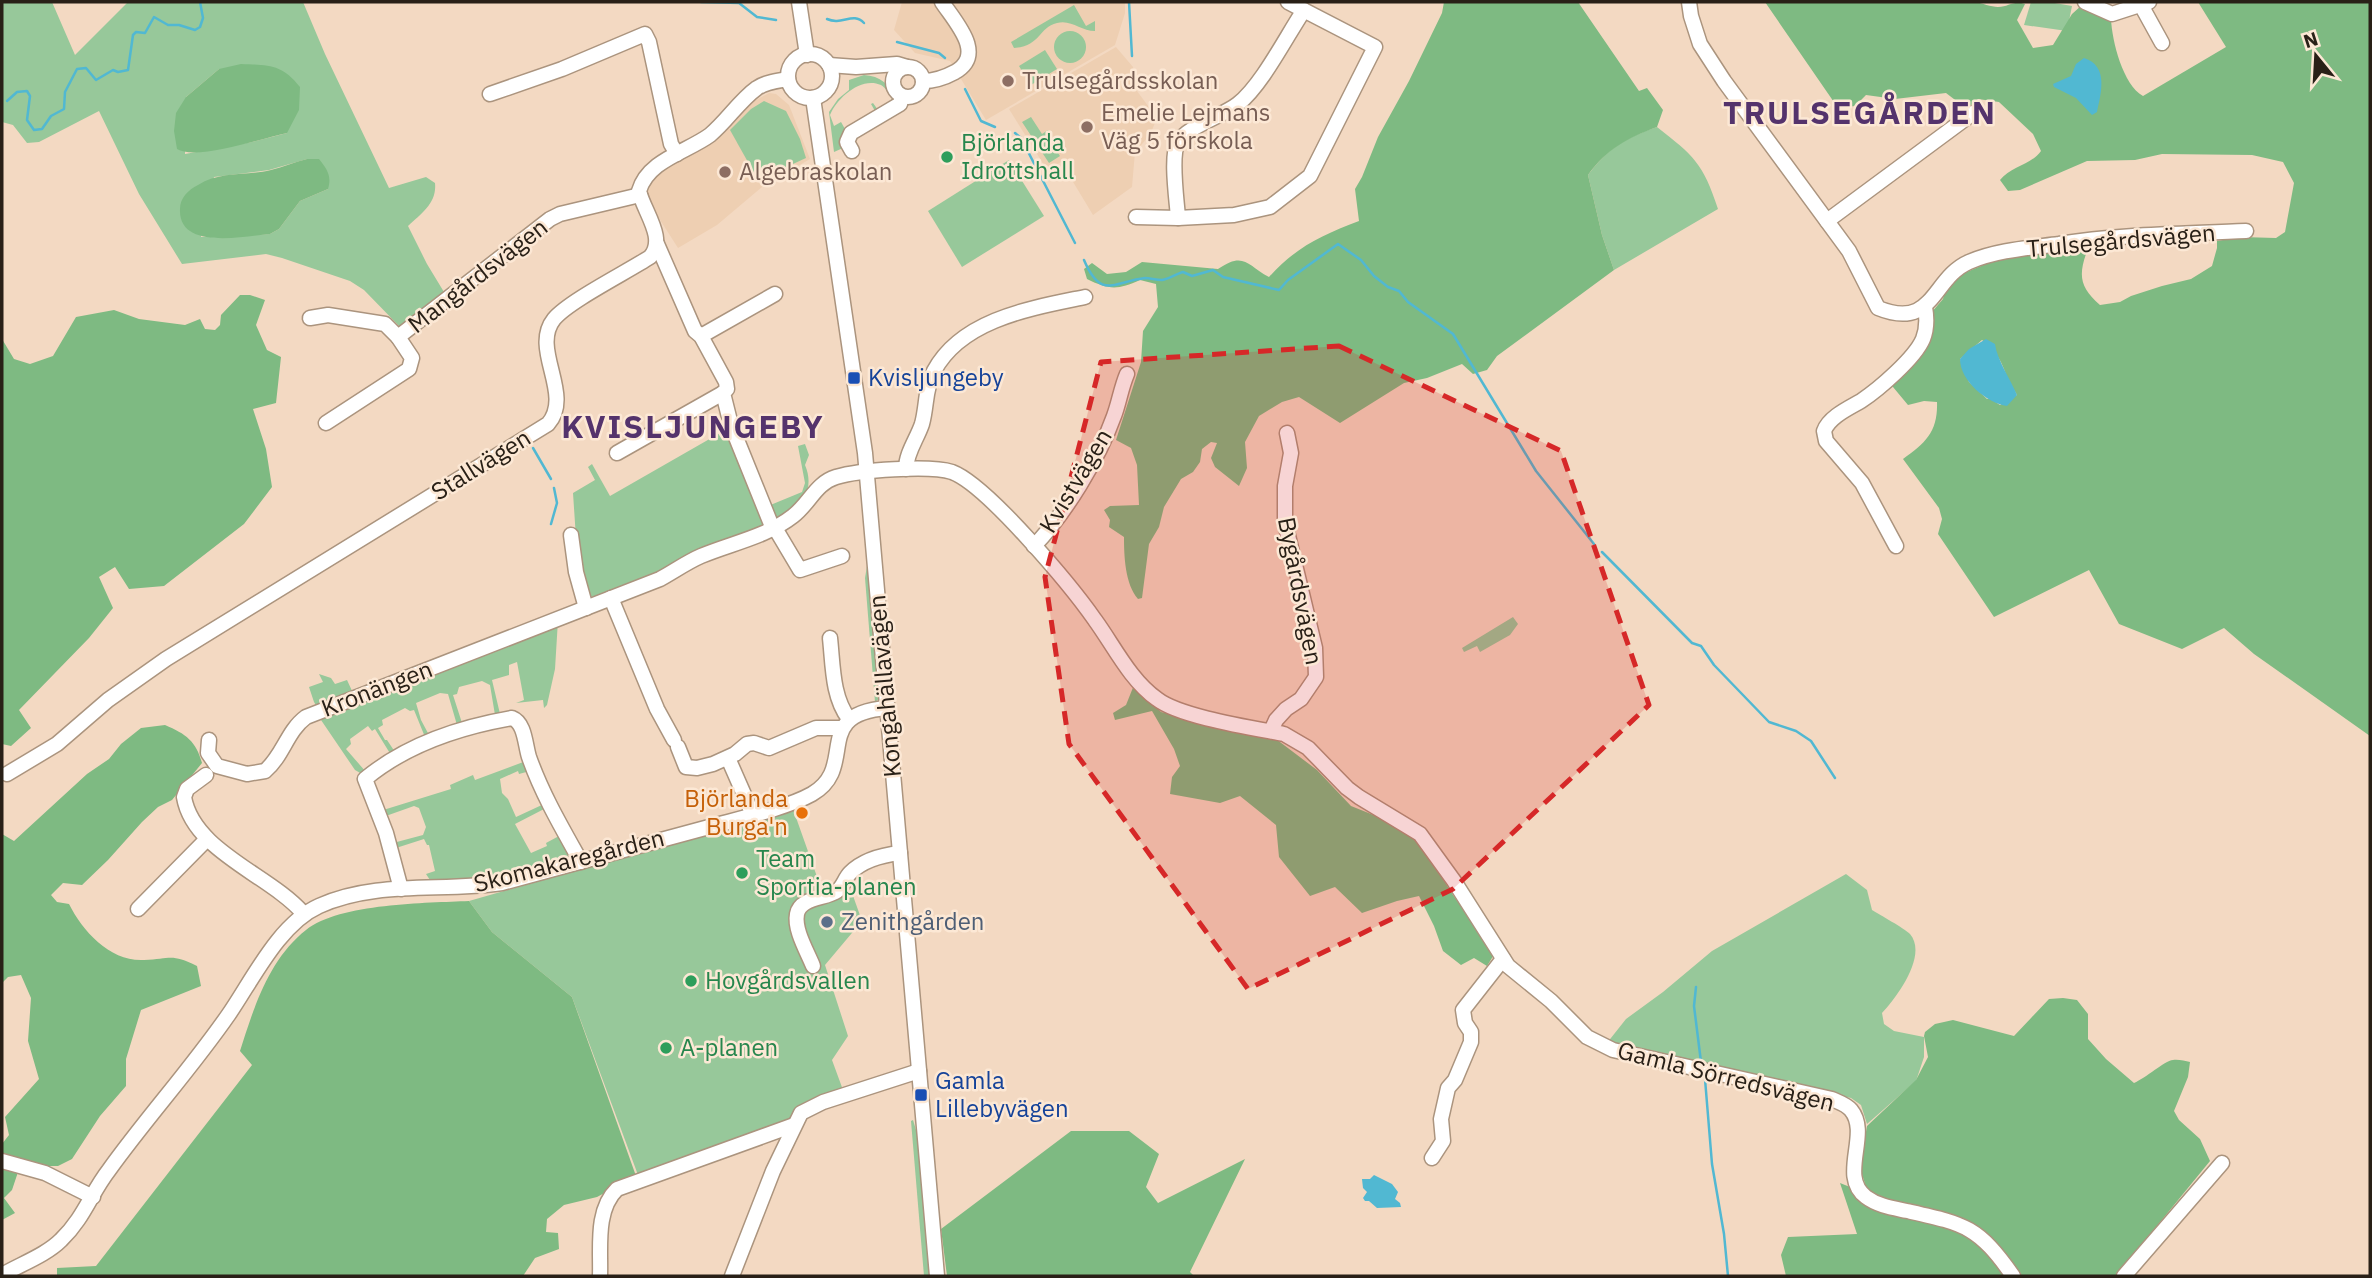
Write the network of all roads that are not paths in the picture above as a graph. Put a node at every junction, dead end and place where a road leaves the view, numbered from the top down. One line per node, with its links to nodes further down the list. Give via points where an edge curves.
1 (799, 2): 9 (street)
2 (942, 2): 14 (street, via 970,54 963,67 946,77)
3 (1288, 2): 7 (street)
4 (1689, 2): 25 (street, via 1700,44)
5 (2085, 2): 6 (street, via 2112,13)
6 (2145, 3): 8 (street)
7 (1304, 10): 24 (street, via 1252,90 1178,142); 24 (street, via 1375,47 1310,176 1270,207 1234,215)
8 (2162, 43)
9 (807, 55): 10 (street, via 820,57); 12 (street, via 791,65)
10 (829, 65): 11 (street); 15 (street)
11 (907, 67): 13 (street, via 897,71); 14 (street, via 919,72)
12 (788, 79): 18 (street, via 798,95); 21 (street, via 757,88 713,132)
13 (893, 80): 15 (street, via 870,72); 17 (street)
14 (923, 81): 17 (street, via 916,94)
15 (832, 82): 18 (street, via 825,93)
16 (490, 94): 21 (street, via 645,34)
17 (902, 96): 20 (street, via 900,104 851,133 847,142)
18 (813, 99): 40 (street, Kongahällavägen)
19 (1973, 113): 25 (street)
20 (852, 151)
21 (677, 154): 22 (street, via 649,172)
22 (640, 195): 27 (street); 33 (street, Mangårdsvägen, via 555,216)
23 (1136, 218): 24 (street)
24 (1178, 218)
25 (1827, 221): 30 (street, via 1855,260 1878,308 1913,312)
26 (2246, 231): 30 (street, Trulsegårdsvägen, via 2069,241 1979,258 1958,268)
27 (657, 244): 32 (street); 54 (street, Stallvägen, via 650,257 554,318 547,346 556,406 548,424 166,659 57,744)
28 (775, 294): 32 (street)
29 (1084, 297): 39 (street, via 994,320 950,352 931,379)
30 (1925, 307): 44 (street, via 1926,328 1914,353 1871,394 1828,422 1824,431 1833,450 1862,483)
31 (310, 318): 33 (street, Mangårdsvägen, via 328,315 385,324)
32 (701, 336): 35 (street, via 726,382)
33 (398, 337): 36 (street, Mangårdsvägen, via 412,358 409,369)
34 (1127, 374): 43 (street, Kvistvägen, via 1099,452 1051,528)
35 (723, 393): 38 (street); 41 (street, via 731,425)
36 (326, 423)
37 (1287, 433): 51 (street, Bygårdsvägen, via 1291,453 1284,486 1285,523 1315,648 1316,677 1301,699 1276,720)
38 (617, 453)
39 (906, 469): 40 (street, Gamla Sörredsvägen); 43 (street, Gamla Sörredsvägen, via 938,470 961,477)
40 (867, 472): 41 (street, Kronängen, via 829,480); 49 (street, Kongahällavägen)
41 (774, 529): 45 (street, via 800,570); 46 (street, Kronängen)
42 (571, 535): 47 (street)
43 (1034, 546): 51 (street, Gamla Sörredsvägen, via 1153,697 1175,709)
44 (1896, 546)
45 (842, 556)
46 (611, 598): 47 (street, Kronängen); 53 (street, via 684,763 690,768)
47 (586, 608): 52 (street, Kronängen, via 306,717 265,771 247,774 217,766 208,753)
48 (830, 638): 50 (street)
49 (887, 708): 50 (street, via 863,711); 58 (street, Kongahällavägen)
50 (846, 724): 53 (street, via 816,728 769,748 747,744); 56 (street, Skomakaregården, via 825,786)
51 (1271, 732): 63 (street, Gamla Sörredsvägen, via 1297,740 1347,788 1420,834)
52 (209, 740)
53 (728, 758): 56 (street)
54 (8, 774)
55 (206, 775): 57 (street, via 187,789 184,797)
56 (753, 815): 59 (street, Skomakaregården)
57 (206, 839): 61 (street); 62 (street)
58 (900, 853): 64 (street, via 859,866 840,889 801,906 797,926); 65 (street, Kongahällavägen)
59 (581, 862): 60 (street, Skomakaregården, via 502,883); 60 (street, via 545,796 520,723 512,718 439,736 366,779)
60 (401, 888): 62 (street, Skomakaregården, via 346,896)
61 (138, 909)
62 (303, 914): 70 (street, Skomakaregården, via 107,1172)
63 (1503, 959): 67 (street, via 1463,1010 1471,1042 1448,1088 1441,1119 1443,1140); 75 (street, Gamla Sörredsvägen, via 1603,1047 1843,1104 1856,1122 1855,1177 1866,1197 1885,1207 1957,1223 1994,1249)
64 (813, 966)
65 (919, 1071): 66 (street, via 807,1108); 74 (street, Kongahällavägen)
66 (794, 1125): 72 (street, via 617,1189 604,1207); 73 (street)
67 (1432, 1158)
68 (2, 1161): 70 (street, via 45,1173)
69 (2222, 1163): 76 (street)
70 (93, 1197): 71 (street, Skomakaregården, via 61,1240)
71 (2, 1275)
72 (600, 1276)
73 (732, 1276)
74 (937, 1276)
75 (2013, 1276)
76 (2124, 1276)

